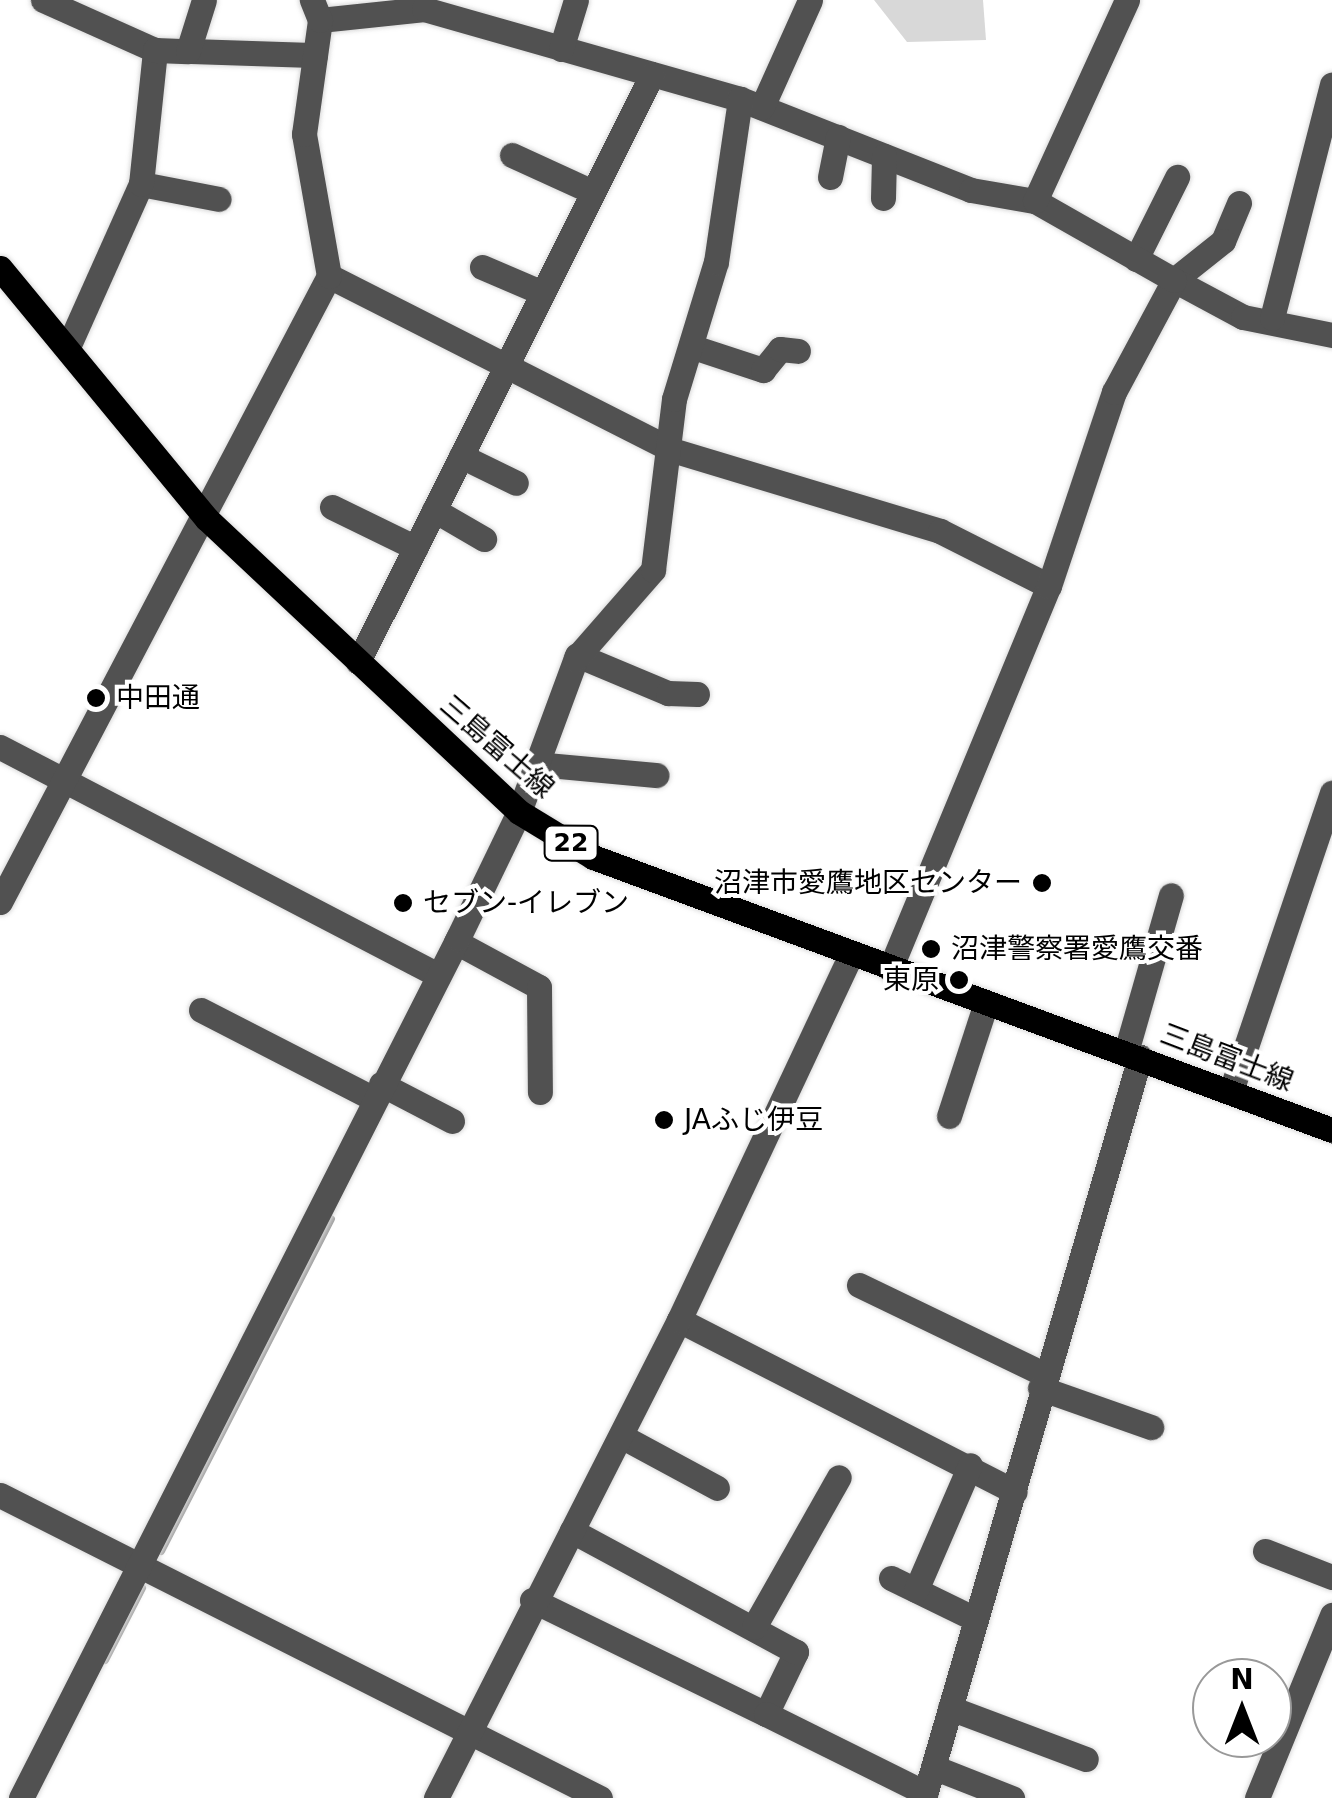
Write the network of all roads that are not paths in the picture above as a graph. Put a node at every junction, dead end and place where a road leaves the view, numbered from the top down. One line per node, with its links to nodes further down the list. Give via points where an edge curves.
1 (43, 0): 8 (street)
2 (204, 0): 9 (street)
3 (576, 0): 7 (street)
4 (810, 0): 13 (street)
5 (1127, 0): 23 (street)
6 (316, 10): 7 (street, via 424,8); 10 (street)
7 (561, 49): 11 (street)
8 (155, 50): 9 (street); 19 (street)
9 (188, 50): 10 (street)
10 (315, 55): 28 (street, via 304,134)
11 (652, 75): 13 (street); 20 (street)
12 (1332, 85): 31 (street)
13 (751, 103): 14 (street); 34 (street)
14 (838, 137): 16 (street); 17 (street)
15 (512, 155): 20 (street)
16 (884, 156): 21 (street); 23 (street, via 971,190)
17 (830, 177)
18 (1177, 177): 25 (street)
19 (140, 184): 22 (street); 33 (street)
20 (593, 192): 30 (street)
21 (883, 198)
22 (219, 200)
23 (1035, 201): 25 (street)
24 (1239, 203): 29 (street, via 1223,241)
25 (1136, 259): 29 (street)
26 (482, 266): 30 (street)
27 (0, 268): 33 (main road, 三島富士線 / 22)
28 (329, 276): 36 (street); 42 (street)
29 (1174, 280): 31 (street, via 1243,317); 45 (street, via 1114,392)
30 (542, 293): 36 (street)
31 (1272, 318): 32 (street)
32 (1332, 335)
33 (68, 347): 42 (main road, 三島富士線 / 22)
34 (693, 347): 35 (street, via 762,370 780,349); 37 (street, via 674,399)
35 (798, 351)
36 (506, 366): 37 (street); 38 (street)
37 (672, 450): 45 (street, via 940,531); 46 (street, via 652,570)
38 (461, 456): 39 (street); 41 (street)
39 (516, 483)
40 (332, 507): 44 (street)
41 (434, 510): 43 (street); 44 (street)
42 (207, 519): 47 (main road, 三島富士線 / 22); 52 (street)
43 (484, 539)
44 (416, 548): 47 (street)
45 (1049, 586): 59 (street)
46 (577, 655): 48 (street, via 668,693); 50 (street)
47 (358, 662): 54 (main road, 三島富士線 / 22)
48 (697, 694)
49 (0, 747): 52 (street)
50 (536, 764): 51 (street); 54 (street)
51 (656, 774)
52 (62, 779): 56 (street); 60 (street)
53 (1332, 793): 64 (street)
54 (519, 812): 57 (street); 58 (main road, 三島富士線 / 22, via 593,857)
55 (1171, 894): 63 (street)
56 (0, 902)
57 (456, 942): 60 (street); 66 (street, via 539,987)
58 (851, 954): 59 (main road, 三島富士線 / 22); 71 (street)
59 (890, 968): 61 (main road, 三島富士線 / 22)
60 (438, 975): 65 (street)
61 (986, 1002): 63 (main road, 三島富士線 / 22); 67 (street)
62 (201, 1010): 65 (street)
63 (1133, 1054): 64 (main road, 三島富士線 / 22); 72 (street)
64 (1231, 1091): 69 (main road, 三島富士線 / 22)
65 (378, 1092): 68 (street); 82 (street)
66 (540, 1092)
67 (949, 1116)
68 (452, 1121)
69 (1332, 1130)
70 (859, 1285): 72 (street)
71 (679, 1320): 74 (street); 75 (street)
72 (1042, 1381): 73 (street); 78 (street)
73 (1151, 1427)
74 (620, 1436): 77 (street); 80 (street)
75 (970, 1465): 78 (street); 85 (street)
76 (839, 1476): 89 (street)
77 (717, 1488)
78 (1016, 1492): 88 (street)
79 (0, 1496): 82 (street)
80 (572, 1531): 86 (street); 89 (street)
81 (1266, 1551): 84 (street)
82 (139, 1566): 92 (street); 96 (street)
83 (892, 1578): 85 (street)
84 (1332, 1578)
85 (916, 1590): 88 (street)
86 (532, 1600): 91 (street); 92 (street)
87 (1332, 1615): 100 (street)
88 (976, 1619): 90 (street)
89 (754, 1627): 91 (street, via 796,1652)
90 (950, 1708): 93 (street); 94 (street)
91 (766, 1714): 95 (street)
92 (470, 1732): 97 (street); 98 (street)
93 (1086, 1759)
94 (933, 1766): 95 (street); 99 (street)
95 (924, 1796)
96 (20, 1798)
97 (436, 1798)
98 (600, 1798)
99 (1012, 1798)
100 (1257, 1798)

